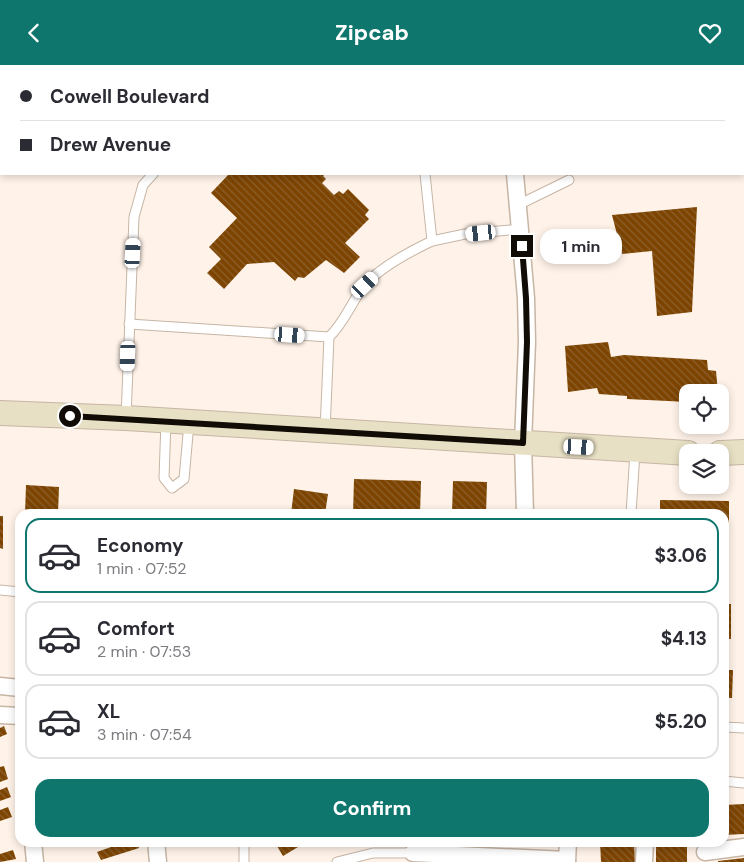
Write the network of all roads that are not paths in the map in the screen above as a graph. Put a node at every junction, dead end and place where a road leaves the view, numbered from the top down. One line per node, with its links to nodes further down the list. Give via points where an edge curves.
1 (153, 175): 8 (lane, via 143,185 134,217)
2 (425, 175): 7 (lane)
3 (515, 175): 5 (street)
4 (569, 180): 5 (lane)
5 (518, 205): 6 (street)
6 (521, 229): 7 (lane, via 465,234); 14 (street, via 527,342)
7 (432, 241): 9 (lane, via 372,278)
8 (129, 324): 9 (lane); 11 (lane)
9 (329, 337): 13 (lane)
10 (0, 413): 11 (main road)
11 (126, 418): 12 (main road)
12 (178, 422): 12 (lane, via 164,478 172,488 184,479); 13 (main road)
13 (325, 431): 14 (main road)
14 (523, 443): 15 (main road); 19 (street)
15 (635, 450): 16 (main road); 20 (lane)
16 (679, 452)
17 (744, 452): 18 (main road)
18 (729, 453)
19 (524, 509)
20 (631, 509)
21 (0, 590): 22 (lane)
22 (15, 591)
23 (0, 686): 24 (street)
24 (15, 688)
25 (0, 715): 26 (street)
26 (15, 719)
27 (729, 727): 28 (lane)
28 (744, 728)
29 (729, 782): 30 (lane)
30 (744, 783)
31 (34, 847): 40 (street)
32 (157, 847): 41 (street)
33 (244, 847): 42 (lane)
34 (568, 847): 39 (street)
35 (645, 847): 44 (street)
36 (744, 847): 37 (street)
37 (705, 852)
38 (413, 853): 39 (street); 43 (lane, via 374,853)
39 (567, 861)
40 (35, 862)
41 (158, 862)
42 (244, 862)
43 (337, 862)
44 (644, 862)

